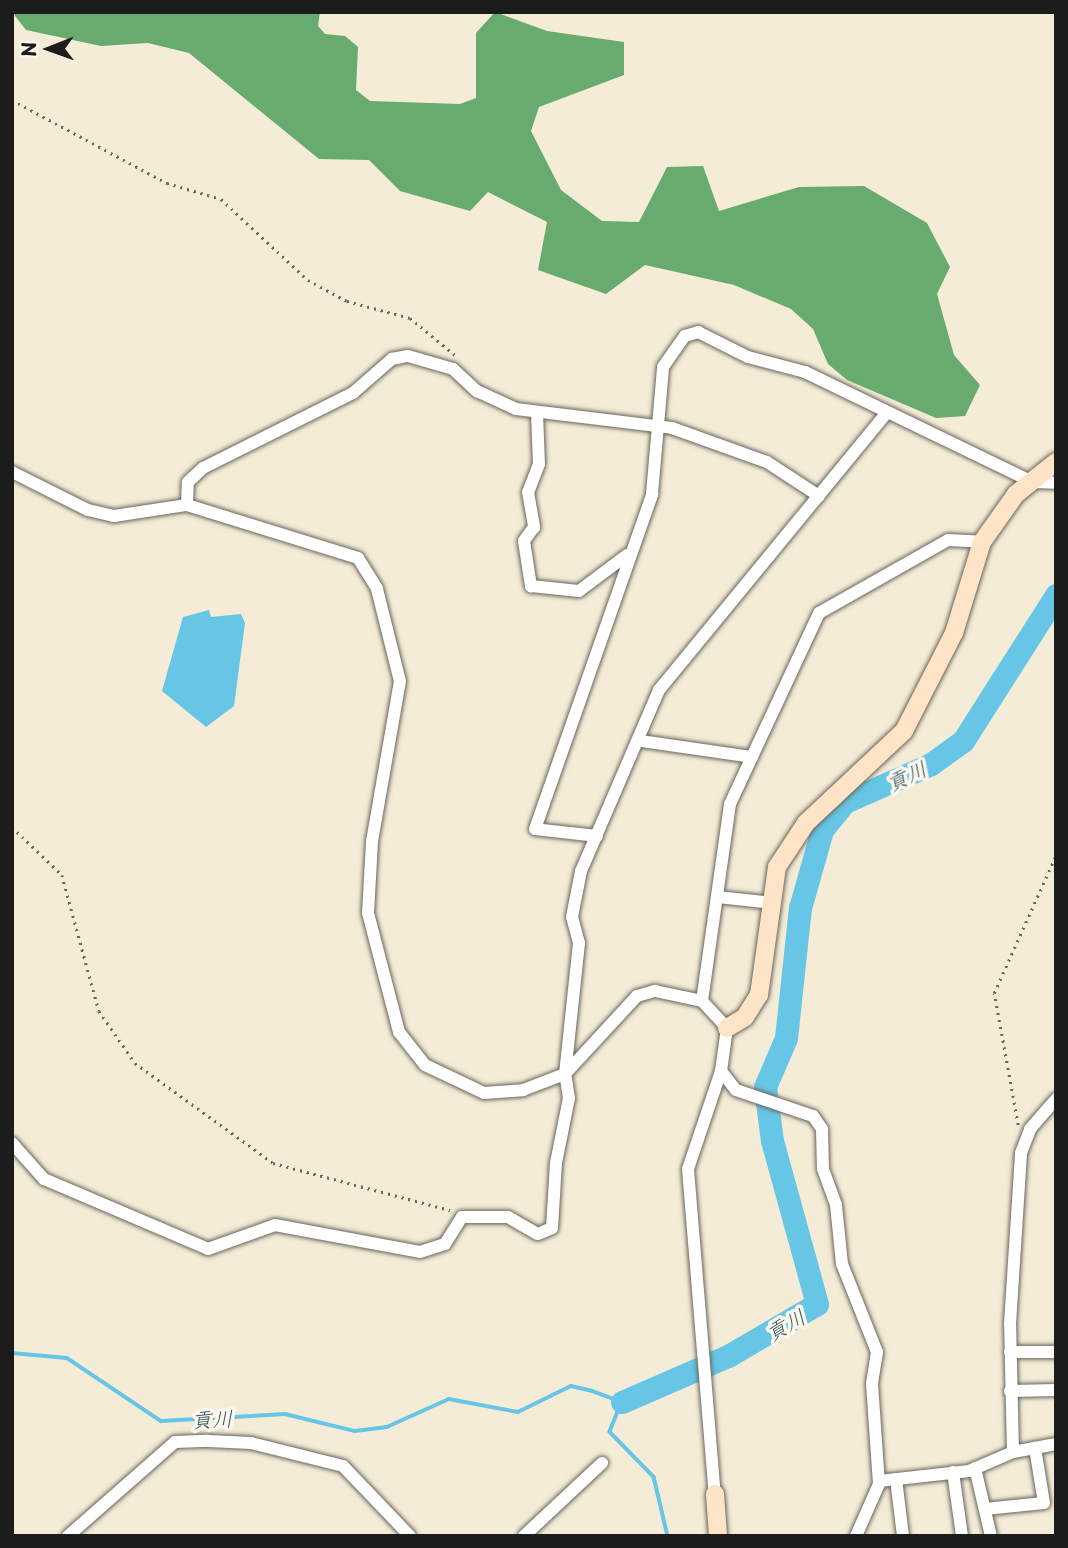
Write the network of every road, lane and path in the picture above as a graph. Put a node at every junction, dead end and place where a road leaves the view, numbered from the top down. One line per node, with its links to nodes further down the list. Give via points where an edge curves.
1 (12, 100): 2 (path, via 167,183 221,199 308,280 347,301 410,318)
2 (457, 359)
3 (537, 413): 5 (street); 11 (street, via 477,391 453,369 395,358 353,393 203,468 188,482); 13 (street, via 538,464 528,492 534,527 524,541 531,586 579,591)
4 (886, 414): 5 (street, via 805,372 748,358 698,332 673,347 663,368); 8 (street); 10 (street)
5 (661, 424): 10 (street, via 767,461); 13 (street, via 652,494)
6 (1056, 462): 8 (street)
7 (12, 472): 11 (street, via 114,516)
8 (1033, 482): 9 (street); 12 (street, via 1016,494)
9 (1056, 483)
10 (819, 496): 14 (street, via 659,690)
11 (187, 505): 24 (street, via 332,546 358,558 377,589 400,681 372,842 368,913 399,1032 425,1065 484,1093 523,1090)
12 (982, 542): 15 (street, via 948,540 820,613); 20 (street, via 931,686 904,731 806,823 777,867)
13 (629, 554): 17 (street, via 535,829)
14 (641, 741): 15 (street); 17 (street)
15 (752, 757): 19 (street, via 730,804)
16 (12, 827): 28 (path, via 62,875 99,1011 135,1062 273,1163 366,1191 430,1202)
17 (597, 836): 24 (street, via 581,871 572,917 579,943)
18 (1056, 855): 27 (path, via 994,993)
19 (718, 897): 20 (street); 21 (street)
20 (773, 903): 22 (street, via 760,995 745,1017)
21 (702, 1001): 22 (street); 24 (street, via 655,991 637,996)
22 (727, 1028): 23 (street)
23 (721, 1071): 40 (street, via 736,1090 813,1116 822,1129 823,1169 836,1205 842,1264 877,1352 872,1384); 41 (street, via 688,1169)
24 (565, 1074): 28 (street, via 569,1098 556,1163 552,1228 538,1234 508,1217)
25 (1056, 1099): 27 (street, via 1030,1129)
26 (12, 1143): 28 (street, via 44,1179 208,1249 275,1225 436,1250)
27 (1021, 1153): 29 (street)
28 (462, 1217)
29 (1010, 1352): 30 (street); 32 (street)
30 (1056, 1352)
31 (1056, 1390): 32 (street)
32 (1010, 1391): 35 (street)
33 (1056, 1444): 34 (street)
34 (1035, 1448): 35 (street); 42 (street, via 1044,1503)
35 (1013, 1452): 37 (street)
36 (602, 1463): 45 (street)
37 (975, 1468): 38 (street); 42 (street)
38 (953, 1472): 39 (street); 49 (street)
39 (896, 1479): 40 (street); 48 (street)
40 (879, 1481): 47 (street)
41 (715, 1494): 46 (street)
42 (985, 1508): 50 (street)
43 (68, 1536): 44 (street, via 175,1442 208,1441 251,1443 343,1466)
44 (410, 1536)
45 (524, 1536)
46 (718, 1536)
47 (856, 1536)
48 (903, 1536)
49 (962, 1536)
50 (991, 1536)

